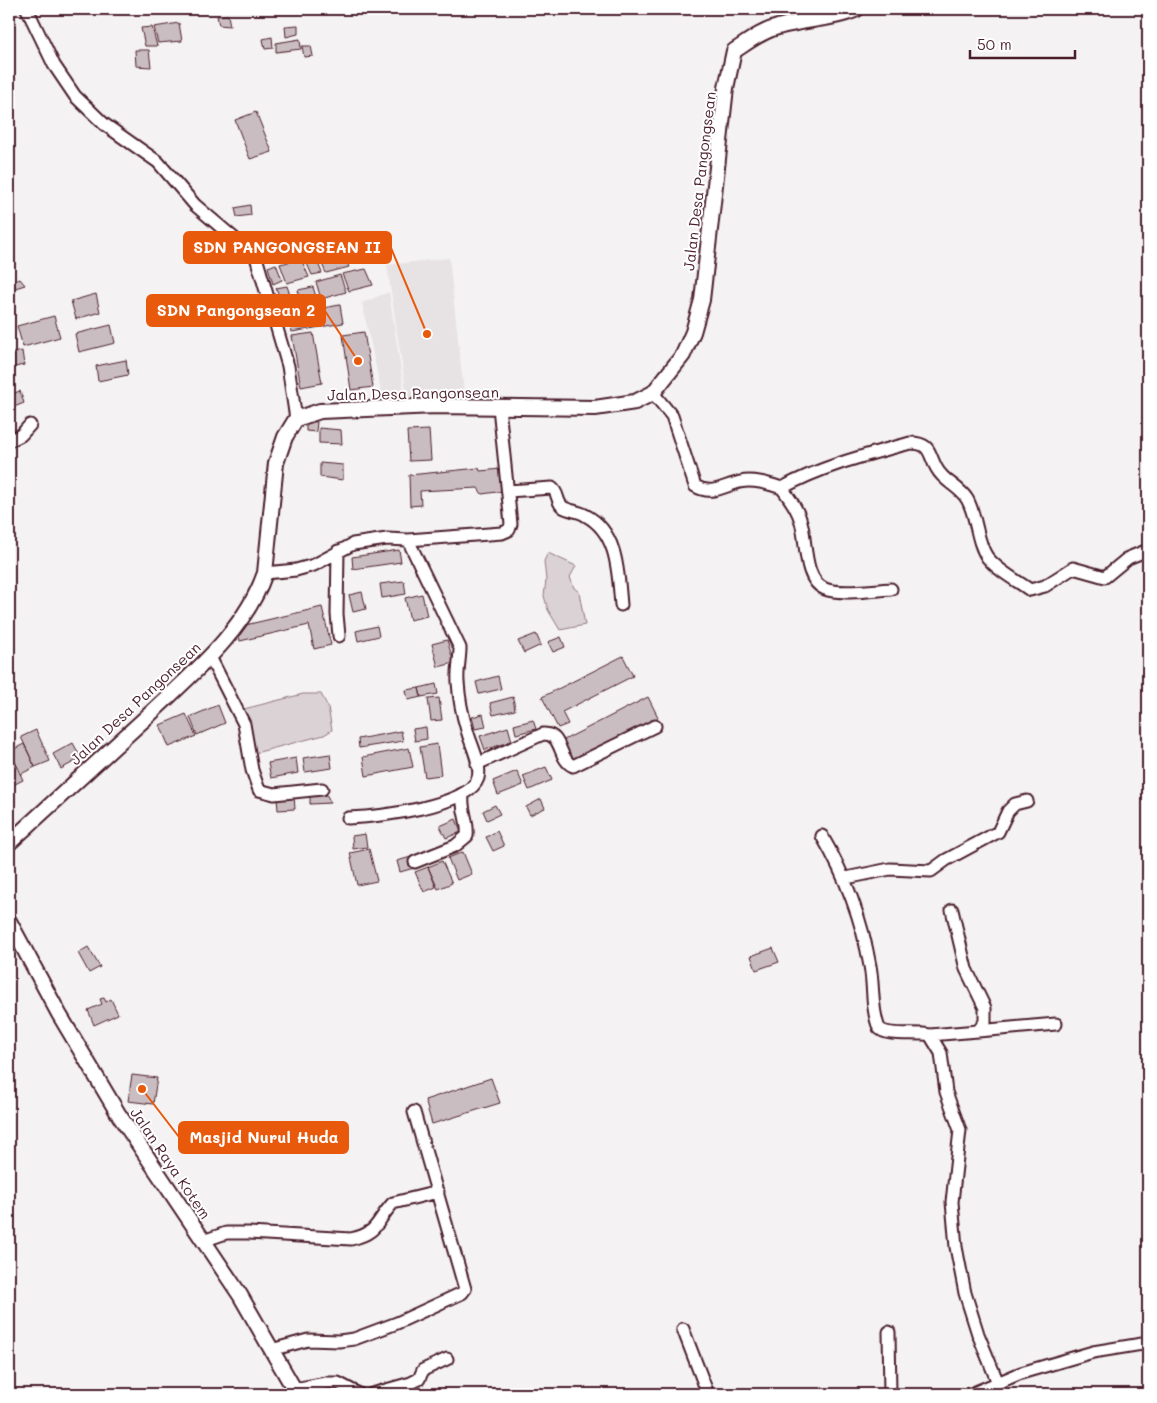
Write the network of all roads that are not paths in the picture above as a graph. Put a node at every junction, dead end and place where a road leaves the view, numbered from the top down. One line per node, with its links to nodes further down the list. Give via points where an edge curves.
1 (27, 9): 6 (street, via 54,64 79,101 104,124 158,162 195,205 256,257 288,366)
2 (857, 9): 3 (street, Jalan Desa Pangongsean, via 778,27 734,51 726,88 702,300 683,355)
3 (653, 393): 4 (street, Jalan Desa Pangongsean, via 635,402); 9 (street, via 672,416 695,486 710,492 741,482)
4 (616, 406): 5 (street, Jalan Desa Pangonsean)
5 (499, 407): 6 (street, Jalan Desa Pangonsean, via 320,411); 10 (street)
6 (296, 419): 14 (street, Jalan Desa Pangonsean, via 285,437 276,463)
7 (30, 425): 8 (street)
8 (9, 441)
9 (782, 488): 12 (street, via 846,461 919,443 925,446 944,477 968,500 986,555 1030,590 1045,586 1073,568 1106,577 1128,558); 15 (street, via 801,522 812,576 818,584 826,590 836,591)
10 (508, 491): 11 (street, via 509,530); 16 (street, via 552,488 565,508 585,514 600,526 616,555)
11 (408, 540): 13 (street, via 370,540); 20 (street, via 460,648 457,680 461,709)
12 (1148, 550)
13 (338, 551): 14 (street, via 314,565); 17 (street)
14 (265, 573): 18 (street, Jalan Desa Pangonsean, via 244,613)
15 (891, 589)
16 (621, 605)
17 (339, 636)
18 (210, 657): 21 (street, via 244,724 259,790 274,794); 26 (street, Jalan Desa Pangonsean)
19 (655, 726): 20 (street, via 573,766 568,764 556,739 548,734)
20 (477, 764): 22 (street, via 479,776 474,786)
21 (322, 789)
22 (463, 795): 24 (street, via 394,813); 27 (street, via 467,836 455,846)
23 (1027, 801): 28 (street, via 1015,804 1008,811 998,832 931,871 890,869)
24 (348, 818)
25 (822, 836): 28 (street)
26 (9, 843)
27 (415, 862)
28 (846, 878): 33 (street, via 864,939 879,1028 888,1034)
29 (952, 910): 32 (street, via 966,970 985,1008 986,1022)
30 (9, 921): 36 (street, Jalan Raya Kotem, via 119,1115)
31 (1056, 1024): 32 (street)
32 (978, 1031): 33 (street)
33 (930, 1035): 42 (street, via 941,1053 946,1092 960,1130 952,1202 956,1247 965,1293)
34 (414, 1112): 35 (street)
35 (438, 1192): 36 (street, via 393,1203 376,1229 351,1239 226,1233); 40 (street, via 465,1285 462,1293 354,1339 308,1340)
36 (203, 1240): 40 (street, Jalan Raya Kotem, via 240,1295)
37 (683, 1329): 47 (street)
38 (888, 1332): 48 (street)
39 (1148, 1343): 42 (street, via 1093,1352)
40 (271, 1350): 44 (street, Jalan Raya Kotem)
41 (447, 1359): 46 (street, via 423,1370 419,1380)
42 (998, 1383): 43 (street)
43 (987, 1391): 49 (street)
44 (296, 1392): 45 (street, via 326,1383 338,1383)
45 (358, 1394)
46 (372, 1394)
47 (708, 1394)
48 (890, 1394)
49 (972, 1394)

